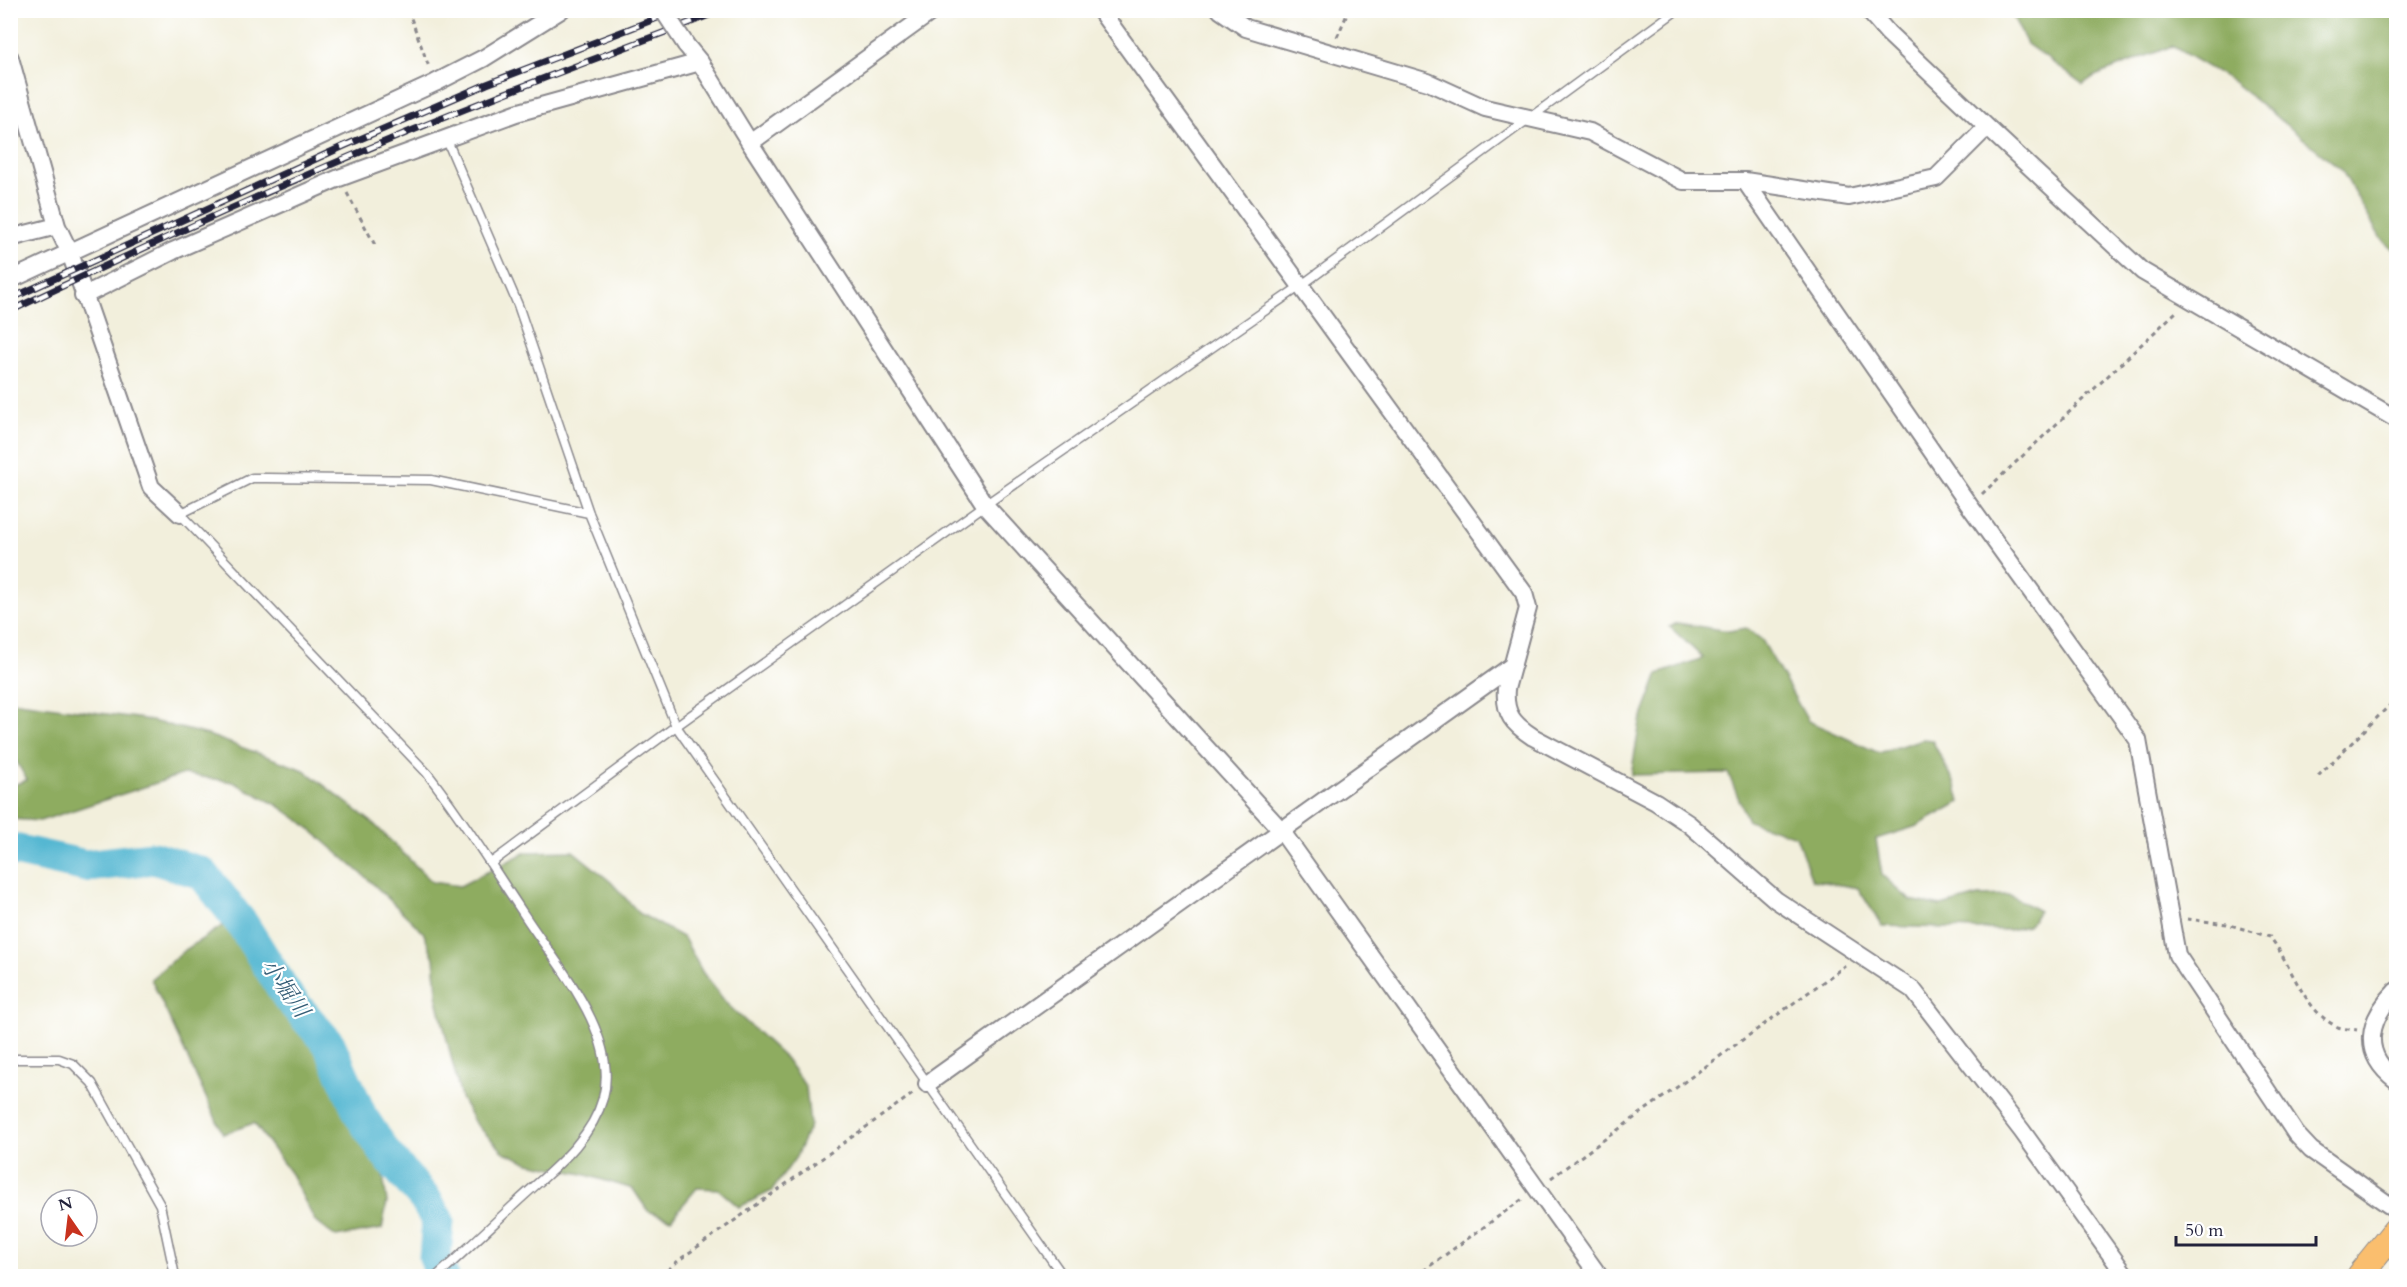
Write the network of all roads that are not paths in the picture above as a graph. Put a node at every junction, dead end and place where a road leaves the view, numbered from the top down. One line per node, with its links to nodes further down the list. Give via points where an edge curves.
1 (561, 10): 17 (street, via 435,83)
2 (663, 10): 9 (street, bridge)
3 (934, 10): 13 (street)
4 (1100, 10): 19 (street)
5 (1220, 10): 10 (street, via 1246,28 1428,81 1485,108)
6 (1677, 10): 10 (lane)
7 (1868, 10): 11 (street)
8 (10, 58): 15 (street)
9 (700, 62): 12 (street, via 516,113); 13 (street)
10 (1525, 119): 14 (street, via 1590,132 1683,181); 19 (lane)
11 (1987, 127): 14 (street, via 1935,178 1849,197); 21 (street, via 2142,271)
12 (447, 138): 20 (street, via 339,178 172,251); 23 (lane, via 518,305)
13 (750, 143): 22 (street)
14 (1745, 181): 33 (street, via 1969,505 2138,740 2177,955 2296,1134 2311,1150)
15 (57, 226): 16 (street); 17 (street)
16 (10, 238)
17 (70, 253): 18 (street); 20 (street)
18 (10, 280)
19 (1299, 287): 22 (lane); 25 (street, via 1524,593 1528,608)
20 (84, 296): 24 (street, via 151,487)
21 (2397, 419)
22 (985, 505): 26 (lane); 27 (street)
23 (589, 513): 24 (lane, via 431,480 252,478); 26 (lane)
24 (180, 514): 28 (lane, via 427,773)
25 (1513, 665): 27 (street); 39 (street, via 1505,702 1509,718 1516,726 1656,802 1689,824 1776,900 1913,990 2022,1131)
26 (676, 726): 28 (lane); 32 (lane)
27 (1280, 829): 32 (street); 38 (street)
28 (491, 863): 36 (lane, via 566,971 601,1042 603,1098 592,1123 570,1153)
29 (2397, 991): 31 (street, via 2383,1005 2370,1039 2376,1058)
30 (10, 1059): 35 (lane, via 59,1059 73,1064 92,1083 159,1205)
31 (2397, 1080)
32 (927, 1084): 37 (lane)
33 (2390, 1205)
34 (2397, 1230): 40 (main road)
35 (175, 1276)
36 (437, 1276)
37 (1063, 1276)
38 (1599, 1276)
39 (2126, 1276)
40 (2359, 1276)

